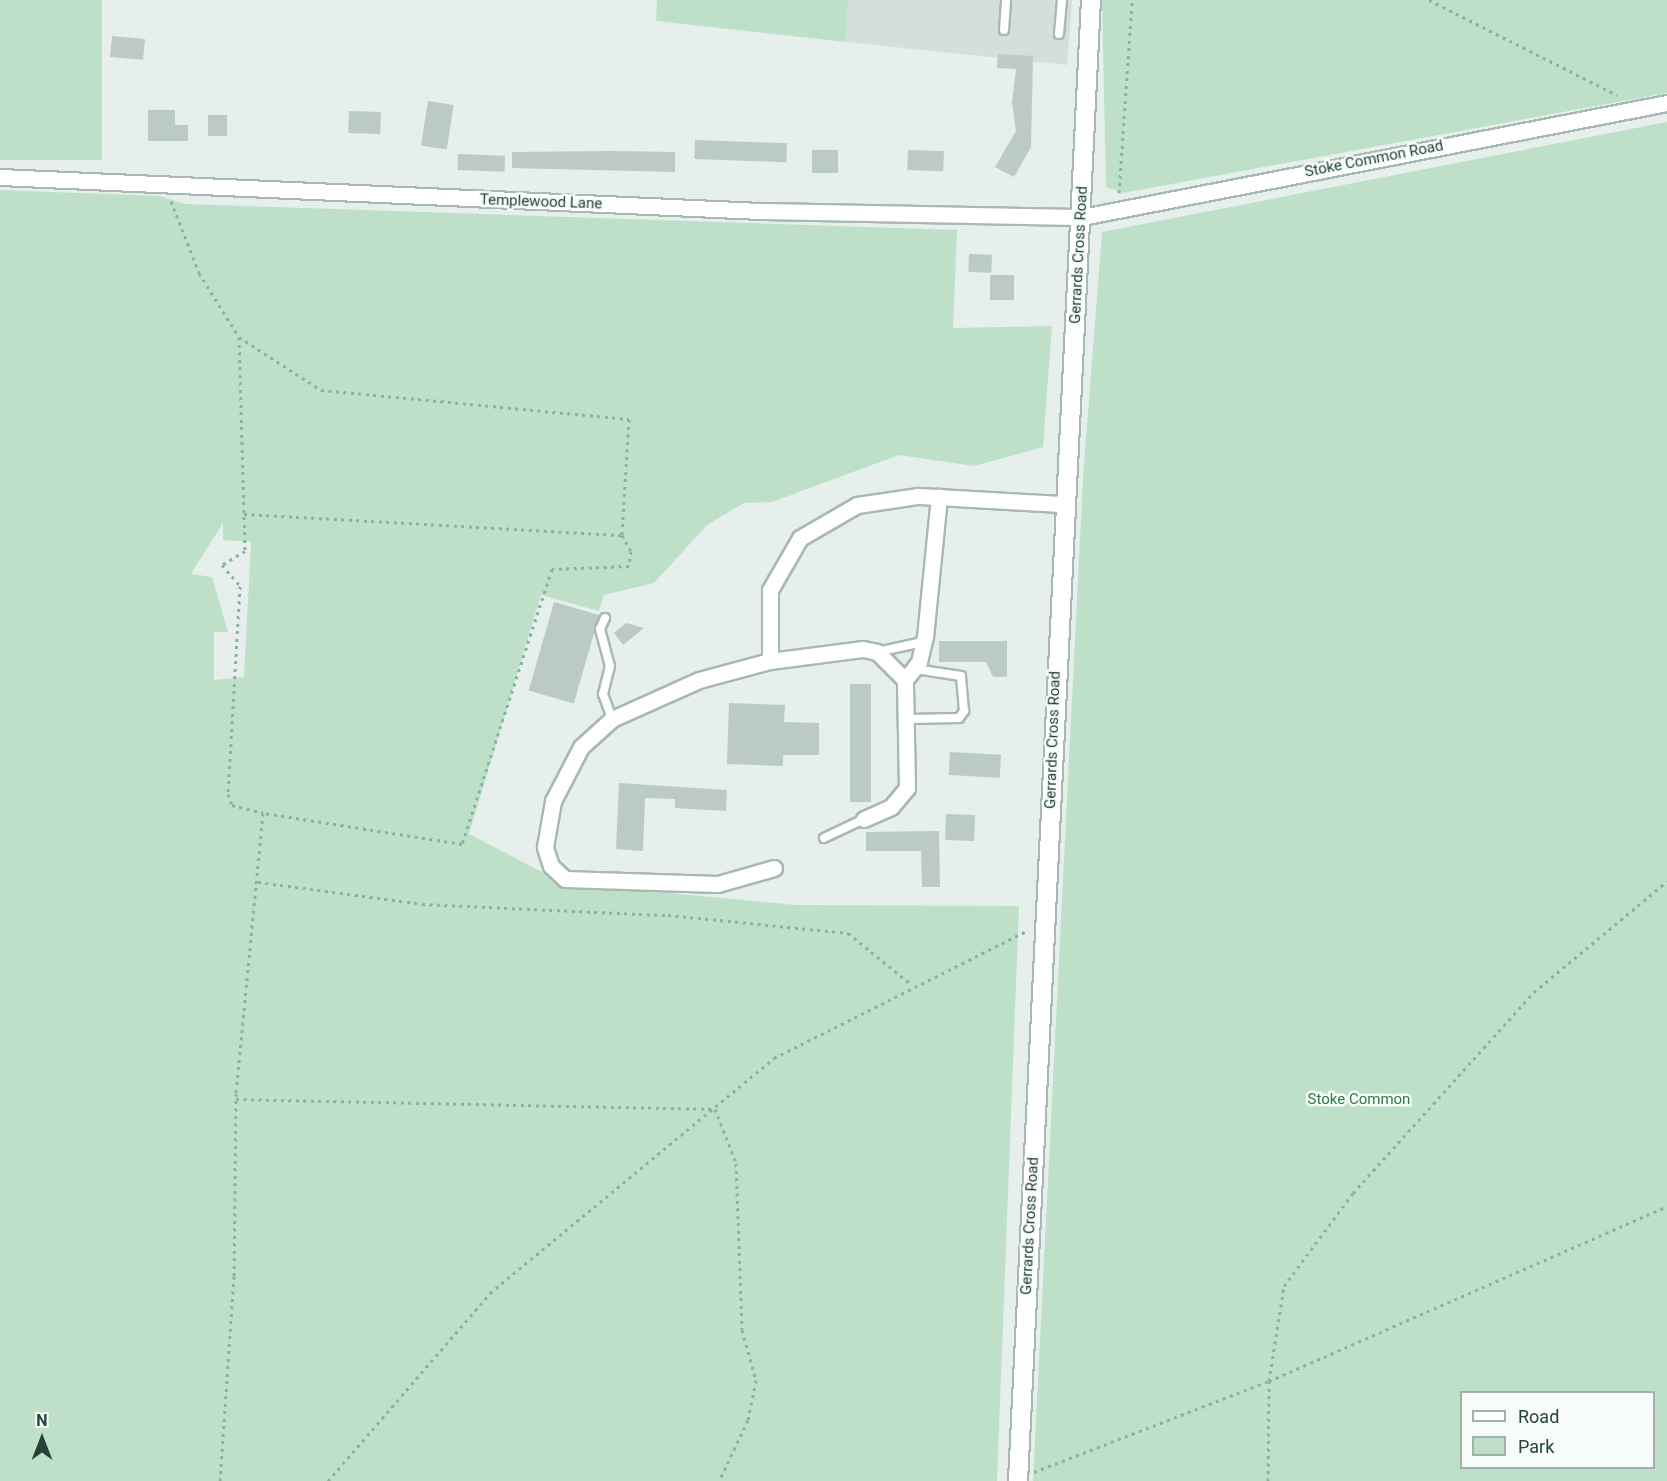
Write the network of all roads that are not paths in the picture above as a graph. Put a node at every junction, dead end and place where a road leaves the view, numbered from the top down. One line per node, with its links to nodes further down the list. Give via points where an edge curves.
1 (1006, 0): 4 (lane)
2 (1062, 0): 5 (lane)
3 (1090, 0): 8 (main road, Gerrards Cross Road)
4 (1004, 30)
5 (1059, 34)
6 (1667, 103): 8 (street, Stoke Common Road)
7 (0, 177): 8 (street, Templewood Lane, via 166,188)
8 (1082, 217): 10 (main road, Gerrards Cross Road)
9 (939, 497): 10 (street); 12 (street); 14 (street, via 857,505 800,538 770,590)
10 (1062, 504): 21 (main road, Gerrards Cross Road)
11 (605, 618): 16 (lane, via 600,629 610,666 603,694)
12 (924, 641): 13 (lane, via 908,649); 15 (street)
13 (877, 652): 14 (street); 15 (street)
14 (770, 661): 16 (street, via 699,680)
15 (910, 674): 17 (street); 17 (lane, via 961,676 964,711 959,718)
16 (612, 719): 20 (street, via 581,747 553,801 545,847 551,866 565,879 718,884)
17 (908, 719): 18 (street, via 905,794 891,807)
18 (864, 819): 19 (lane)
19 (824, 838)
20 (774, 868)
21 (1018, 1479)

